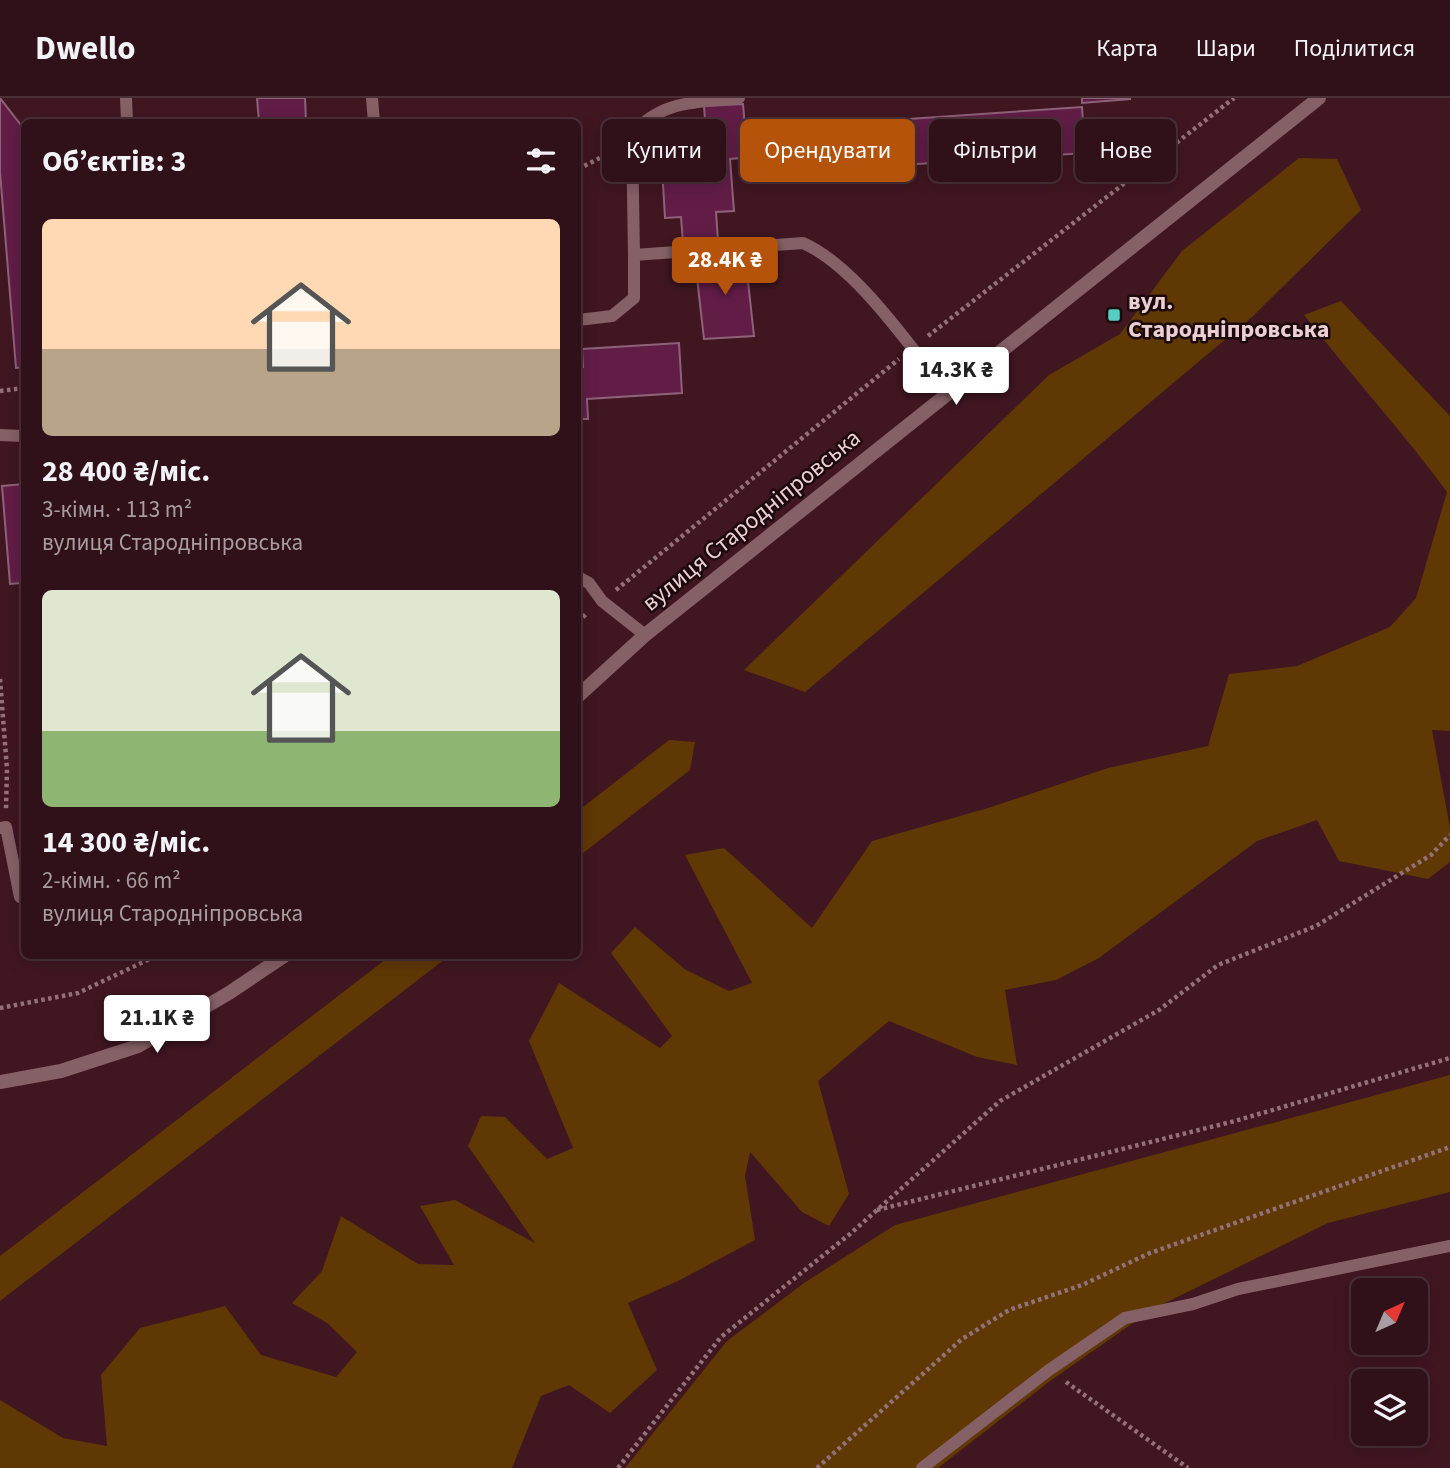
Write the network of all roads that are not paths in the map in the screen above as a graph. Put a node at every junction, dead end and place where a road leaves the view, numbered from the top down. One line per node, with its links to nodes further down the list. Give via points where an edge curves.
1 (126, 98): 5 (lane)
2 (372, 98): 6 (lane)
3 (739, 98): 7 (lane, via 677,104 639,125 632,135)
4 (1319, 98): 9 (street, вулиця Стародніпровська)
5 (127, 119)
6 (374, 119)
7 (634, 255): 8 (lane, via 634,298 612,316); 9 (lane, via 803,243 822,252 866,294)
8 (581, 320)
9 (947, 392): 13 (street, вулиця Стародніпровська)
10 (0, 435): 11 (lane)
11 (21, 436)
12 (581, 579): 13 (lane)
13 (645, 635): 14 (street, вулиця Стародніпровська)
14 (581, 693)
15 (3, 827): 16 (lane)
16 (20, 897)
17 (280, 959): 18 (street, via 138,1046 61,1071)
18 (0, 1082)
19 (1450, 1246): 20 (lane, via 1238,1289 1125,1318)
20 (922, 1468)

